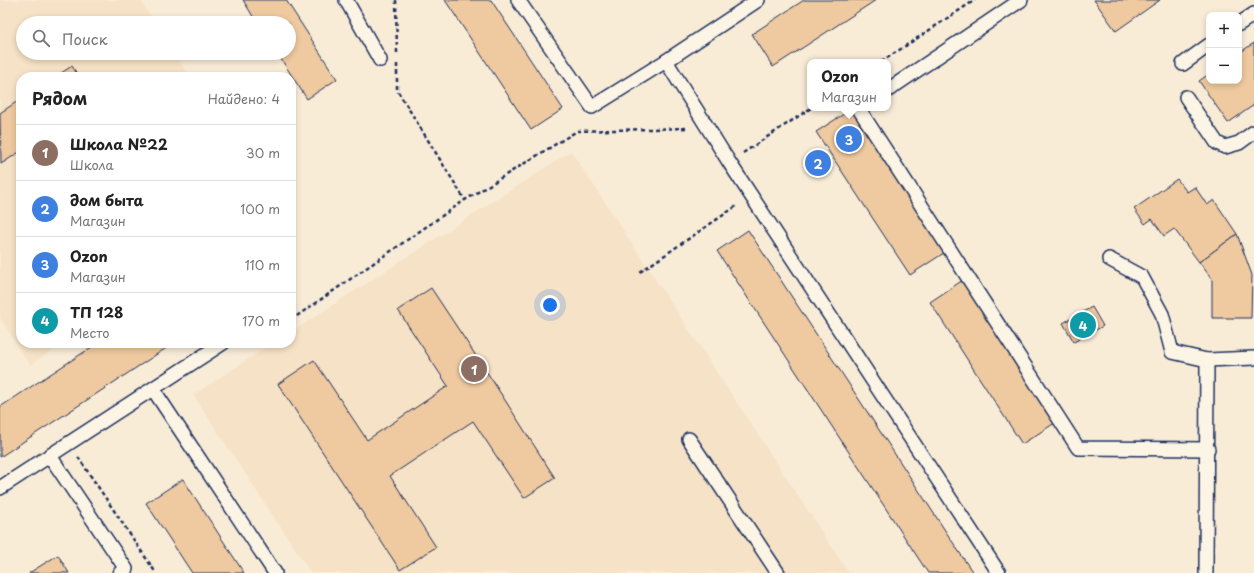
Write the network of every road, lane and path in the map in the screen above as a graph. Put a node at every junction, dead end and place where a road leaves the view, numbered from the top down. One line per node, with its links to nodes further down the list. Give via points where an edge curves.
1 (346, 0): 11 (lane)
2 (396, 0): 22 (path, via 398,90)
3 (518, 0): 12 (lane, via 592,107)
4 (758, 0): 12 (lane)
5 (975, 0): 10 (path)
6 (1021, 0): 14 (lane)
7 (1254, 14): 8 (lane)
8 (1242, 22)
9 (1206, 47): 13 (lane)
10 (886, 59)
11 (380, 60)
12 (666, 61): 18 (lane)
13 (1183, 64)
14 (891, 88)
15 (1186, 97): 19 (lane, via 1217,143 1225,147 1239,143)
16 (807, 111): 20 (path)
17 (861, 111): 32 (lane, via 1078,448)
18 (708, 128): 20 (lane); 22 (path, via 577,131)
19 (1254, 132)
20 (729, 162): 21 (lane)
21 (752, 196): 24 (path); 39 (lane)
22 (465, 200): 25 (path)
23 (1110, 259): 28 (lane, via 1142,277 1162,314 1172,352)
24 (640, 272)
25 (296, 317)
26 (215, 348): 29 (lane)
27 (1254, 358): 28 (lane)
28 (1208, 360): 32 (lane)
29 (153, 388): 31 (lane); 37 (lane)
30 (689, 439): 38 (lane)
31 (69, 443): 33 (lane); 36 (path)
32 (1208, 449): 40 (lane)
33 (50, 456): 34 (lane); 35 (lane, via 126,569)
34 (0, 488)
35 (120, 573)
36 (156, 573)
37 (275, 573)
38 (778, 573)
39 (999, 573)
40 (1206, 573)

